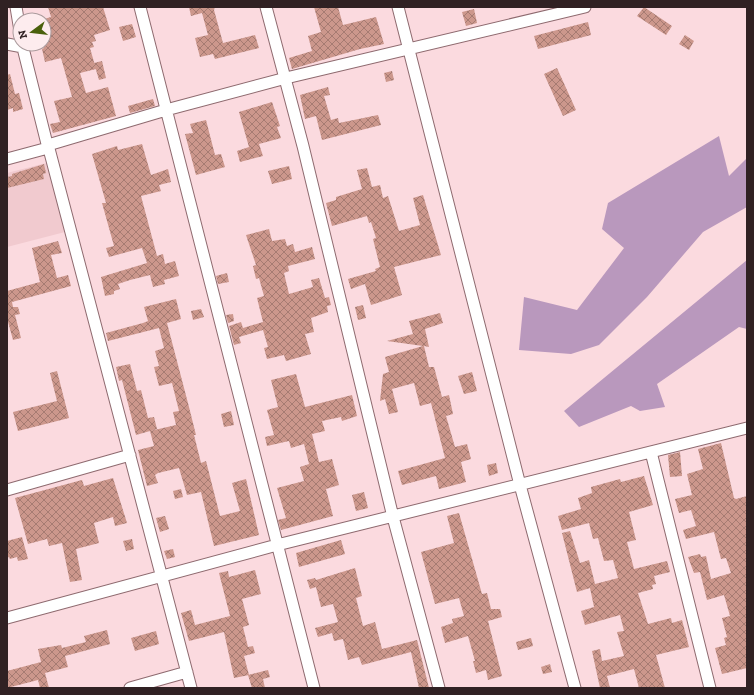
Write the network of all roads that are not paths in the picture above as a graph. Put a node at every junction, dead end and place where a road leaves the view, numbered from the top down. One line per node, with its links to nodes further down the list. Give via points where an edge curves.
1 (140, 7): 8 (street)
2 (266, 7): 7 (street)
3 (398, 7): 5 (street)
4 (585, 7): 5 (street)
5 (410, 50): 7 (street); 14 (street)
6 (24, 52): 9 (street)
7 (286, 78): 8 (street); 16 (street)
8 (166, 110): 9 (street); 17 (street)
9 (48, 147): 10 (street); 13 (street)
10 (7, 159)
11 (747, 428): 12 (street)
12 (651, 452): 14 (street); 26 (street)
13 (130, 455): 15 (street); 18 (street)
14 (520, 485): 16 (street); 25 (street)
15 (7, 490)
16 (393, 517): 17 (street); 24 (street)
17 (277, 545): 18 (street); 23 (street)
18 (161, 575): 19 (street); 20 (street)
19 (7, 618)
20 (187, 672): 21 (street); 22 (street)
21 (130, 688)
22 (192, 688)
23 (314, 688)
24 (439, 688)
25 (575, 688)
26 (710, 688)

